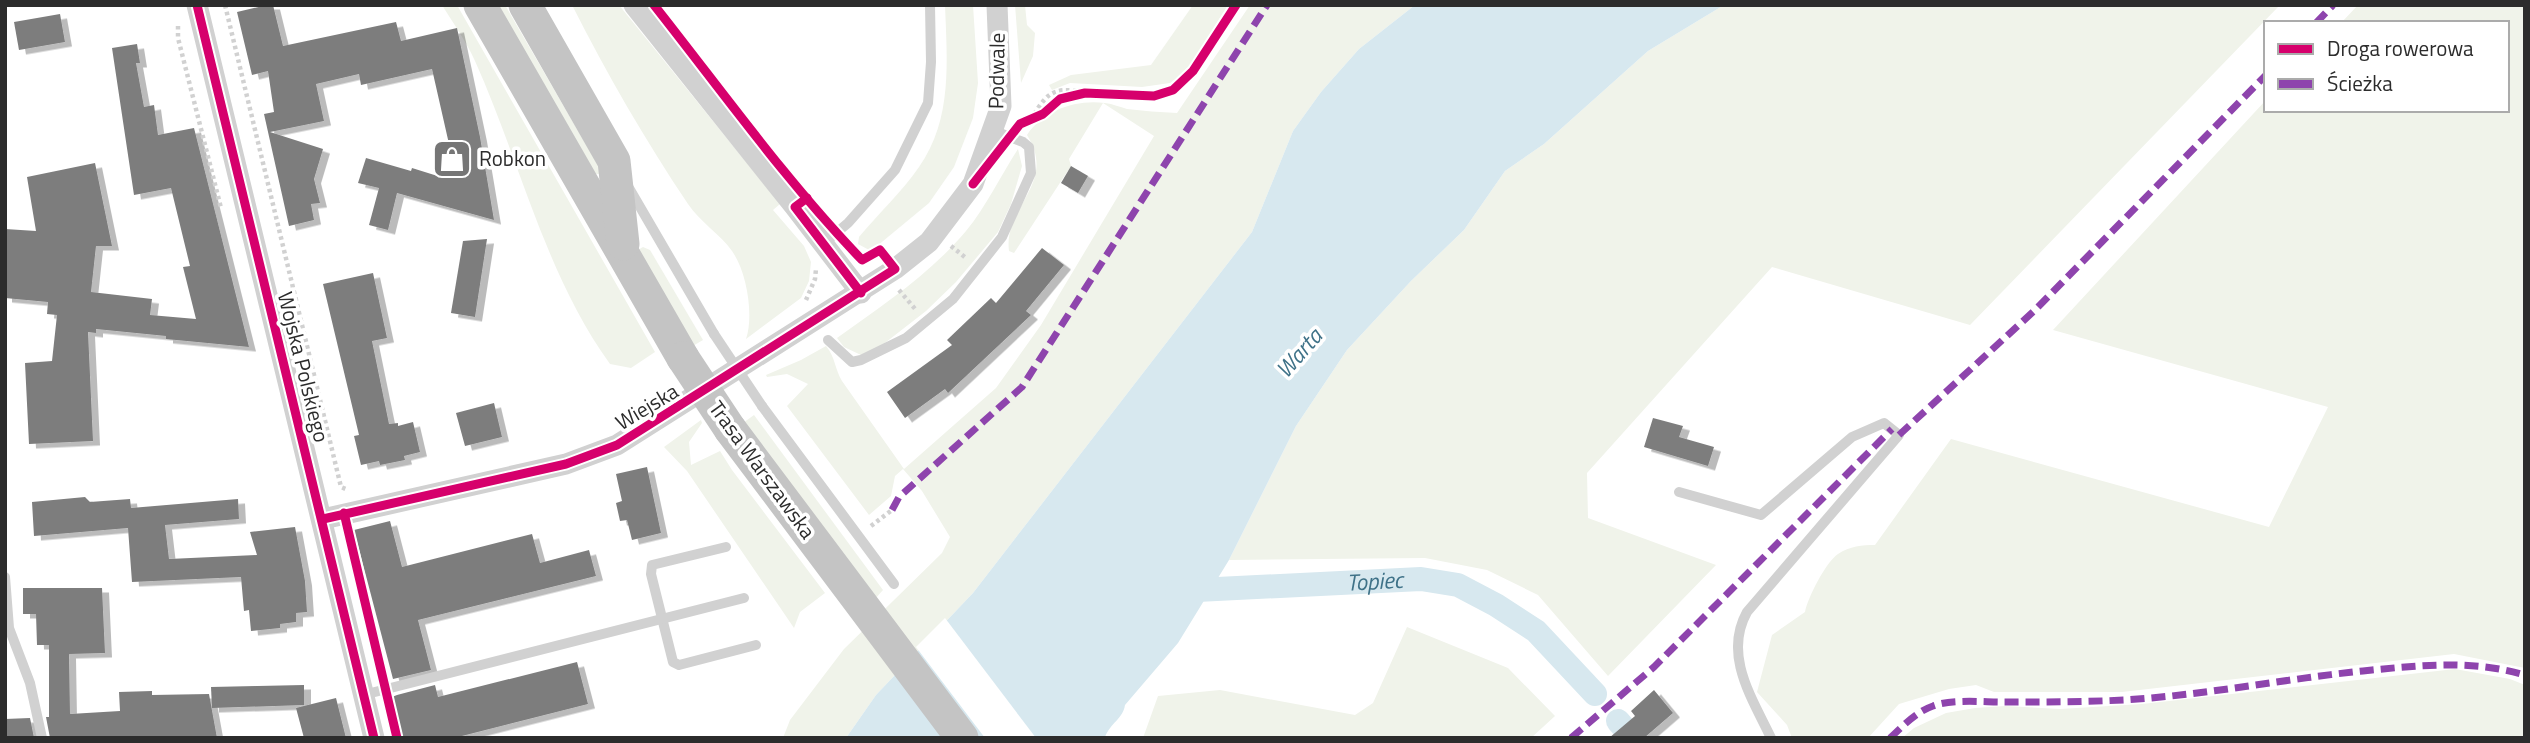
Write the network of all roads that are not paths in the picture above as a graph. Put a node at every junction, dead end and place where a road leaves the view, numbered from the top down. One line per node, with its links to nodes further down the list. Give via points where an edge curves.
1 (197, 5): 17 (street, Wojska Polskiego)
2 (480, 5): 9 (main road, Trasa Warszawska)
3 (524, 5): 8 (main road, Trasa Warszawska)
4 (634, 5): 12 (street)
5 (930, 5): 12 (lane, via 928,103 895,170)
6 (997, 5): 7 (street, Podwale)
7 (1001, 133): 14 (street, Podwale, via 973,184 929,242); 15 (lane, via 1029,147 1031,173 1002,237 953,299 906,338 862,360 852,362)
8 (614, 161): 10 (main road); 11 (lane, Trasa Warszawska)
9 (577, 175): 10 (lane); 13 (main road, Trasa Warszawska)
10 (619, 208): 11 (lane); 13 (main road)
11 (655, 234): 20 (lane, Trasa Warszawska, bridge, via 762,406)
12 (820, 253): 14 (street)
13 (625, 261): 27 (main road, Trasa Warszawska, bridge, via 730,429)
14 (860, 293): 17 (street, Wiejska, via 617,446 566,464)
15 (828, 340)
16 (1679, 492): 28 (lane, via 1761,515 1852,437 1884,423 1899,435 1742,621 1739,667)
17 (323, 519): 24 (street, Wojska Polskiego)
18 (726, 547): 22 (lane, via 652,565)
19 (5, 577): 25 (lane, via 9,628 30,683)
20 (894, 584)
21 (744, 598): 22 (lane)
22 (662, 618): 23 (lane, via 673,662 679,665); 24 (lane)
23 (756, 645)
24 (363, 695): 26 (street, Wojska Polskiego)
25 (42, 738)
26 (374, 738)
27 (962, 738)
28 (1771, 738)

